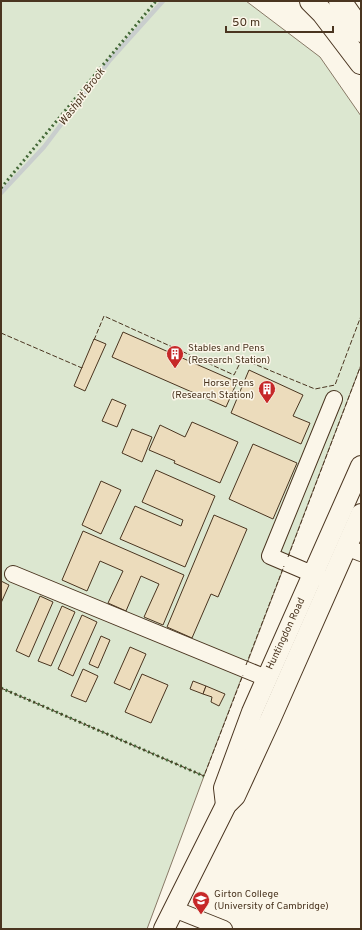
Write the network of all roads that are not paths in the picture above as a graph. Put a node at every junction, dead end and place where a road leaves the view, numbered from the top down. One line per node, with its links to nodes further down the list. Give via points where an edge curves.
1 (311, 1): 4 (highway)
2 (340, 1): 3 (highway)
3 (361, 31)
4 (361, 63)
5 (334, 399): 10 (lane, via 270,556)
6 (361, 466): 10 (main road, Huntingdon Road)
7 (361, 514): 8 (main road, Huntingdon Road)
8 (354, 550): 10 (main road, Huntingdon Road)
9 (13, 574): 11 (lane)
10 (322, 578): 11 (main road, Huntingdon Road); 12 (main road, Huntingdon Road)
11 (266, 678): 12 (main road); 13 (main road, Huntingdon Road, via 224,788)
12 (286, 685): 13 (main road, Huntingdon Road, via 234,796)
13 (226, 805): 14 (main road, Huntingdon Road)
14 (174, 909): 15 (main road, Huntingdon Road); 16 (lane)
15 (164, 929)
16 (224, 929)

